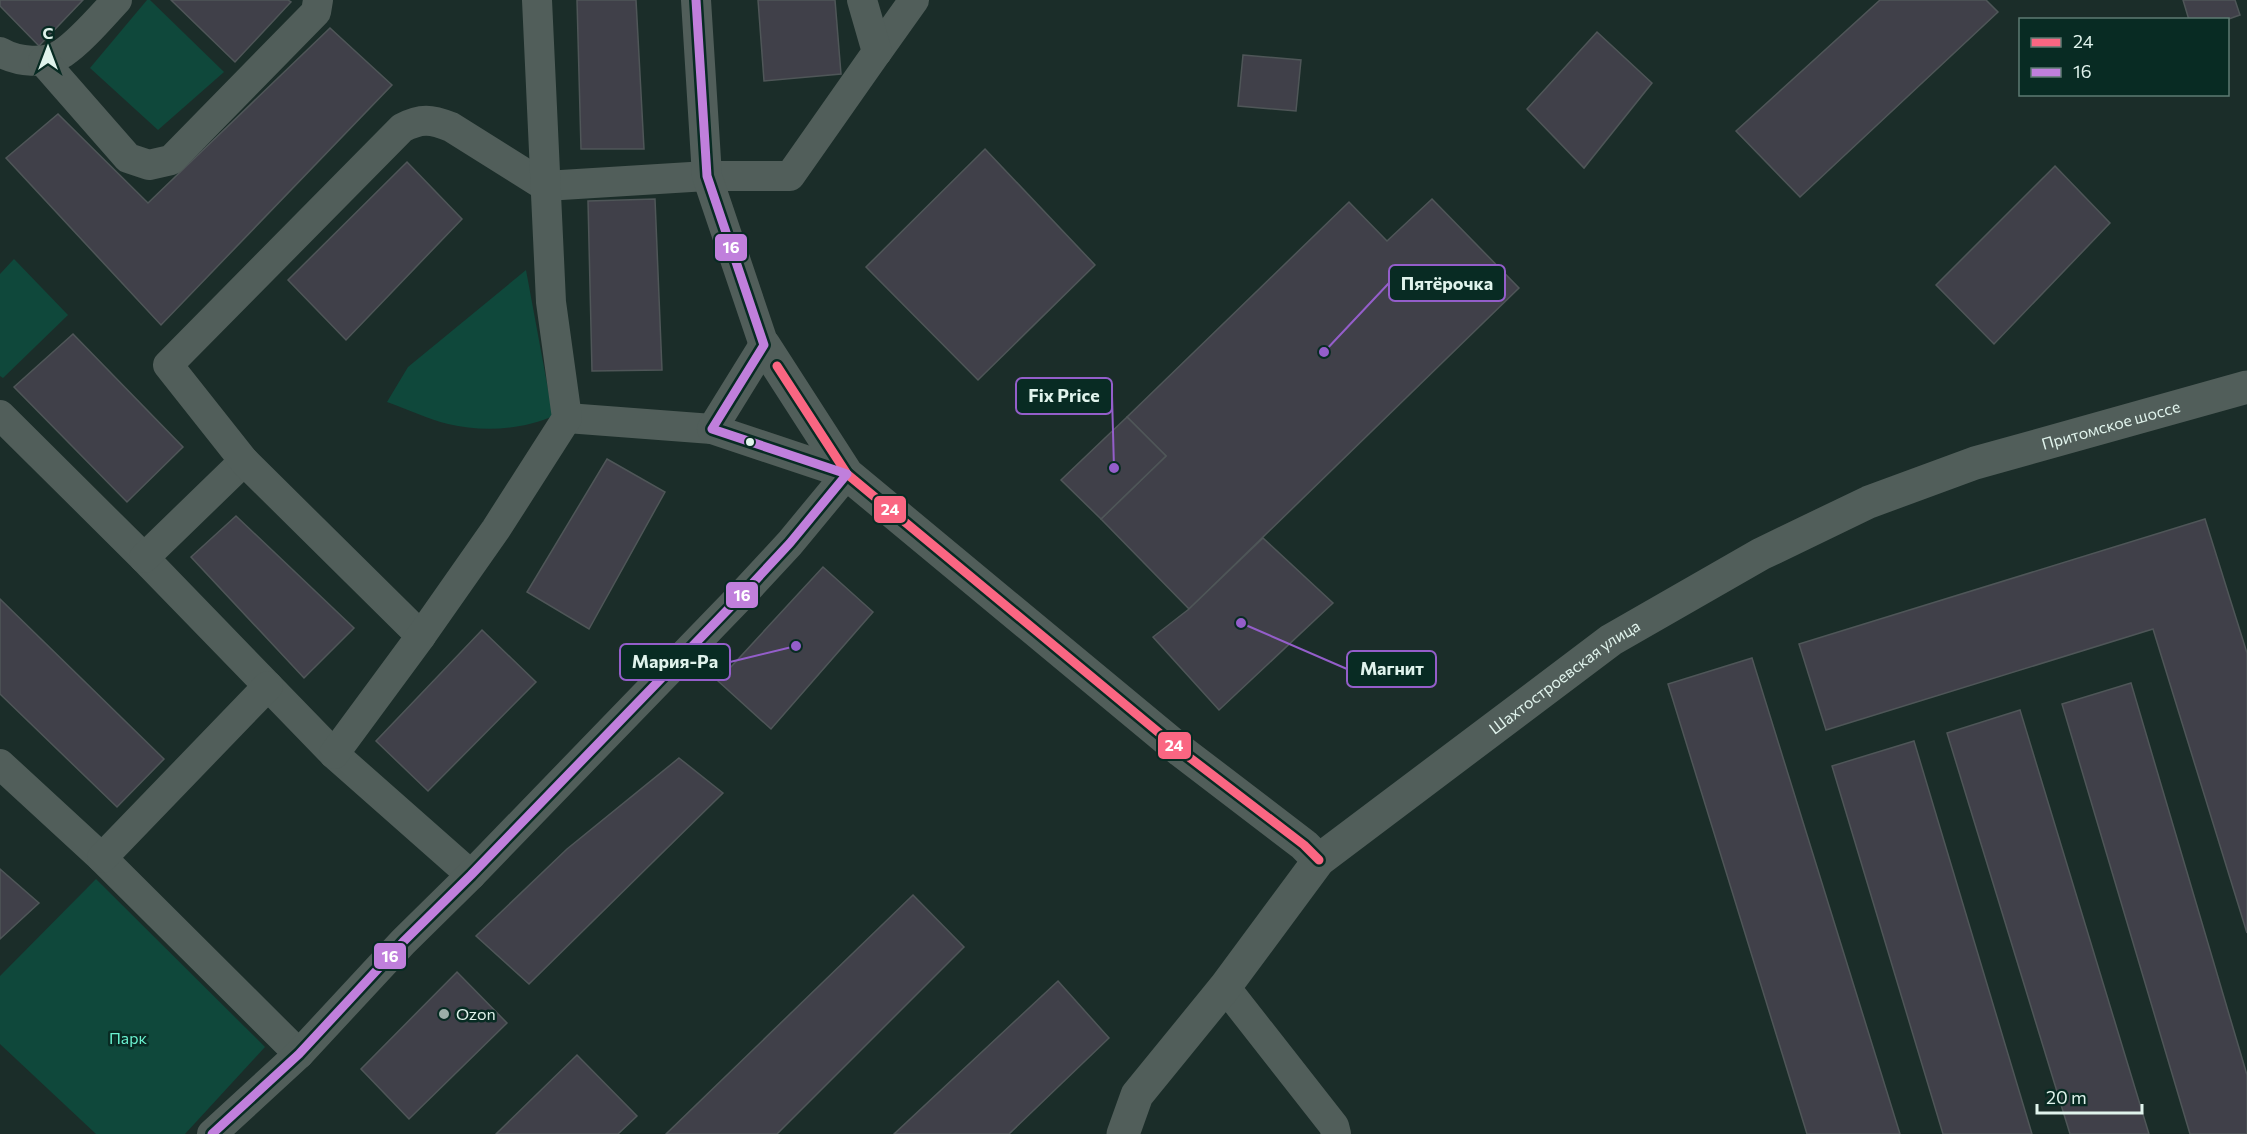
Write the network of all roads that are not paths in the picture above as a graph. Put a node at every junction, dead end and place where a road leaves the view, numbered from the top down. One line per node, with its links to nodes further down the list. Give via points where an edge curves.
1 (117, 0): 9 (street, via 63,54)
2 (318, 0): 9 (street, via 316,12 171,160 149,165 128,158)
3 (537, 0): 11 (street)
4 (696, 0): 10 (street)
5 (862, 0): 8 (street)
6 (914, 0): 8 (street)
7 (0, 52): 9 (street)
8 (877, 52): 10 (street, via 790,176)
9 (44, 61)
10 (707, 176): 11 (street); 12 (street)
11 (544, 186): 15 (street, via 551,302); 17 (street, via 434,120 402,128 168,365)
12 (764, 345): 16 (street); 19 (main road)
13 (2247, 387): 18 (main road, Притомское шоссе)
14 (0, 415): 20 (street)
15 (567, 418): 16 (street); 21 (street)
16 (712, 429): 19 (street)
17 (244, 461): 20 (street); 21 (street)
18 (1975, 463): 26 (main road, Шахтостроевская улица, via 1869,502 1761,554 1611,640)
19 (847, 474): 26 (main road); 27 (street, via 754,582)
20 (144, 558): 22 (street)
21 (421, 636): 23 (street)
22 (268, 686): 23 (street); 25 (street)
23 (334, 754): 27 (street)
24 (0, 764): 25 (street)
25 (102, 858): 29 (street)
26 (1319, 860): 28 (main road, Шахтостроевская улица)
27 (471, 875): 29 (street)
28 (1225, 987): 31 (main road, Шахтостроевская улица, via 1137,1095); 32 (street, via 1334,1126)
29 (299, 1054): 30 (street)
30 (212, 1134)
31 (1123, 1134)
32 (1336, 1134)

